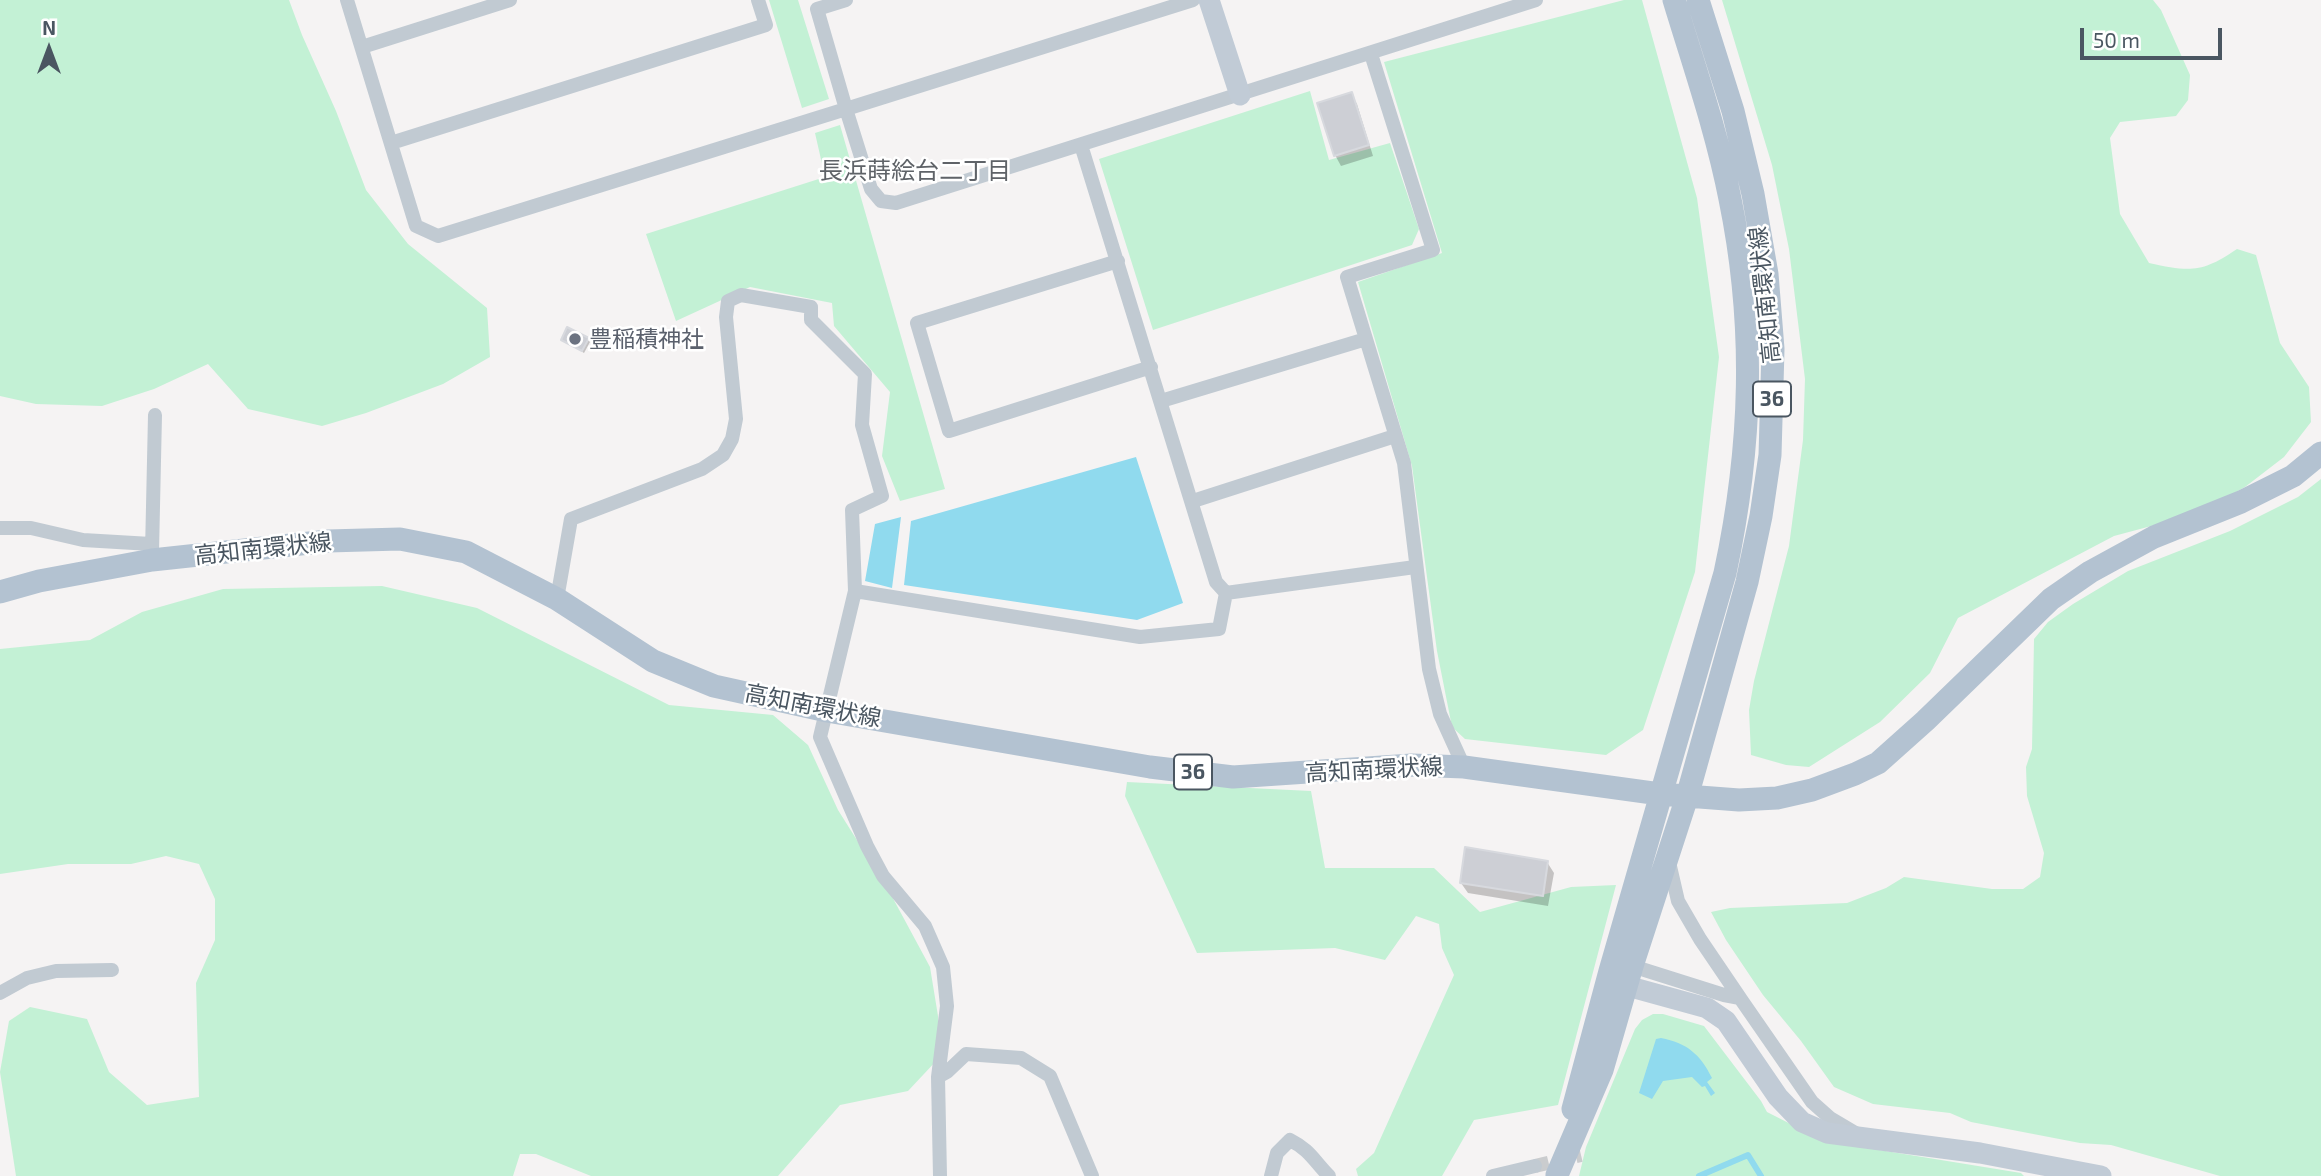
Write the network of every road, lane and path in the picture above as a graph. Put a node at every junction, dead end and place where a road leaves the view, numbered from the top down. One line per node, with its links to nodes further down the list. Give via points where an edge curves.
1 (347, 0): 12 (street)
2 (510, 0): 12 (street)
3 (758, 0): 16 (street, via 766,26)
4 (846, 0): 15 (street, via 817,9)
5 (1135, 0): 11 (street)
6 (1193, 0): 11 (street)
7 (1209, 0): 14 (street)
8 (1536, 0): 13 (street)
9 (1674, 0): 35 (main road, 高知南環状線 / 36, via 1730,199 1749,348 1738,513 1725,573)
10 (1698, 0): 36 (main road, 高知南環状線 / 36, via 1753,194 1767,274 1773,349 1770,455 1761,516)
11 (1140, 16): 15 (street)
12 (362, 47): 16 (street)
13 (1371, 54): 14 (street); 19 (street, via 1433,250 1347,277)
14 (1240, 95): 17 (street)
15 (846, 109): 16 (street, via 438,236 416,226); 17 (street, via 872,189 881,201 896,202)
16 (391, 143)
17 (1081, 145): 18 (street)
18 (1118, 261): 20 (street); 20 (street, via 918,323 949,431)
19 (1366, 340): 21 (street); 23 (street)
20 (1151, 367): 21 (street)
21 (1161, 401): 25 (street)
22 (155, 415): 27 (street)
23 (1395, 436): 25 (street); 28 (street, via 1404,463)
24 (2321, 453): 36 (main road, 高知南環状線 / 36, via 2293,476 2154,537 2051,599 1878,763 1812,790 1777,798)
25 (1193, 501): 31 (street, via 1216,582)
26 (0, 528): 27 (street, via 31,528)
27 (152, 552): 30 (main road, 高知南環状線 / 36); 32 (main road, 高知南環状線 / 36, via 400,539 466,552)
28 (1415, 567): 31 (street); 34 (street, via 1440,714)
29 (855, 591): 31 (street, via 1140,637 1219,629); 32 (street, via 852,510 881,496 862,425 865,374 811,320 811,307 741,295 729,301 726,317 736,419 723,455 702,469 571,519); 33 (street)
30 (0, 592)
31 (1226, 593)
32 (557, 599): 33 (main road, 高知南環状線 / 36, via 653,661 715,686)
33 (827, 710): 34 (main road, 高知南環状線 / 36, via 1150,767 1233,777 1412,765); 42 (street, via 820,737 867,846 883,876 925,926 943,967 947,1006)
34 (1464, 767): 35 (main road, 高知南環状線 / 36)
35 (1660, 794): 36 (main road, 高知南環状線 / 36); 39 (main road, 高知南環状線 / 36)
36 (1688, 797): 37 (main road, 高知南環状線 / 36)
37 (1668, 858): 39 (main road, 高知南環状線 / 36); 41 (street, via 1678,901)
38 (112, 970): 40 (street, via 56,971 27,978)
39 (1623, 974): 41 (street); 43 (street, via 1707,1008 1726,1021 1778,1097 1802,1122 1827,1133); 51 (main road, 高知南環状線 / 36)
40 (0, 993)
41 (1740, 998): 43 (street, via 1812,1102)
42 (938, 1077): 46 (street); 47 (street, via 966,1055 1021,1058 1050,1076)
43 (1860, 1136): 45 (street)
44 (1535, 1166): 50 (street)
45 (2047, 1170): 52 (street)
46 (940, 1176)
47 (1092, 1176)
48 (1271, 1176): 49 (street, via 1278,1153 1290,1140 1305,1147)
49 (1329, 1176)
50 (1493, 1176)
51 (1557, 1176)
52 (2101, 1176)

